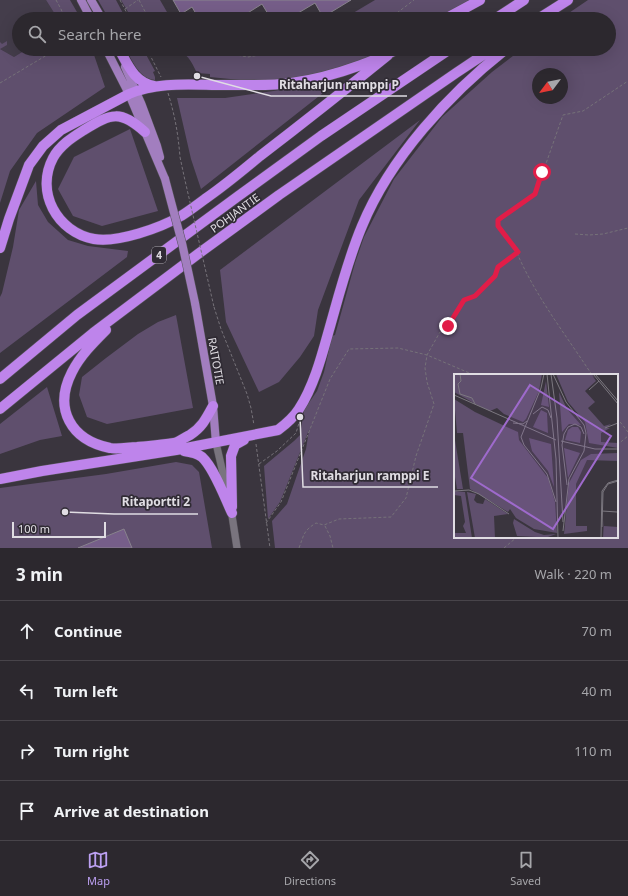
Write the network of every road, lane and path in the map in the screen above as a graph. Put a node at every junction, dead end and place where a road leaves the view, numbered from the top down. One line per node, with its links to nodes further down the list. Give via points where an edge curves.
1 (56, 0): 11 (path)
2 (81, 0): 12 (main road)
3 (91, 0): 13 (main road)
4 (120, 0): 10 (path)
5 (139, 0): 10 (path); 14 (path)
6 (414, 0): 15 (path)
7 (480, 0): 16 (highway)
8 (524, 0): 17 (highway)
9 (565, 2): 18 (highway); 19 (highway)
10 (125, 10)
11 (62, 12)
12 (87, 12)
13 (98, 12)
14 (145, 12)
15 (398, 12)
16 (459, 12)
17 (506, 12)
18 (549, 12)
19 (552, 12)
20 (45, 56): 33 (path)
21 (110, 56): 36 (main road, RAITOTIE)
22 (120, 56): 36 (main road, RAITOTIE)
23 (123, 56): 34 (highway, via 137,78 147,85)
24 (149, 56): 34 (path)
25 (242, 56): 26 (path)
26 (256, 56)
27 (385, 56): 34 (highway, via 335,74 291,83)
28 (387, 56): 37 (highway, via 217,191 181,216 133,235 113,238 88,238 69,229 54,212 48,196 48,173 59,150 72,138 100,120 111,117 127,118)
29 (440, 56): 47 (highway, POHJANTIE / 4, via 321,136 77,316)
30 (482, 56): 43 (highway, POHJANTIE / 4, via 279,195)
31 (497, 56): 53 (highway, via 461,88 435,116 388,176 362,226 323,352 299,410 278,430)
32 (628, 81): 42 (path, via 583,111 563,115 535,194 498,220 498,226)
33 (0, 83)
34 (158, 84): 36 (highway)
35 (166, 90): 53 (path, bridge, via 174,110 180,157 214,307 247,394)
36 (132, 92): 37 (main road, RAITOTIE); 38 (main road, RAITOTIE, via 157,146); 41 (highway, via 61,130 42,146 29,165)
37 (145, 132): 38 (main road, RAITOTIE)
38 (165, 179): 48 (main road, RAITOTIE, bridge, via 195,303)
39 (628, 228): 40 (path, via 603,234)
40 (575, 234)
41 (0, 248)
42 (517, 253): 44 (path, via 498,267 495,276 475,296 464,300); 46 (path, via 538,294)
43 (127, 308): 48 (highway, via 81,357 66,386 65,409 68,421 77,432 94,444 112,448 175,443 191,434 204,422); 49 (highway, POHJANTIE / 4)
44 (427, 354): 45 (path); 61 (path, via 398,348 349,349 330,379 281,502); 62 (path, via 425,368 434,404 416,456 406,498 392,517 339,519)
45 (472, 374)
46 (591, 374)
47 (0, 379)
48 (213, 406): 55 (main road, RAITOTIE)
49 (0, 409)
50 (618, 419): 52 (path)
51 (299, 422): 58 (path, via 296,433)
52 (628, 432)
53 (254, 434): 55 (highway); 58 (path); 60 (highway, via 238,442 231,456)
54 (628, 436): 56 (path)
55 (216, 443): 57 (highway); 60 (main road, RAITOTIE)
56 (618, 444)
57 (176, 450): 59 (highway); 60 (highway, via 194,452 202,456 217,480)
58 (259, 465): 61 (path)
59 (0, 479)
60 (232, 513): 64 (main road, RAITOTIE)
61 (266, 523): 65 (path)
62 (324, 525): 66 (path, via 316,523 308,528); 67 (path)
63 (516, 538): 68 (path)
64 (237, 548)
65 (270, 548)
66 (299, 548)
67 (333, 548)
68 (504, 548)

